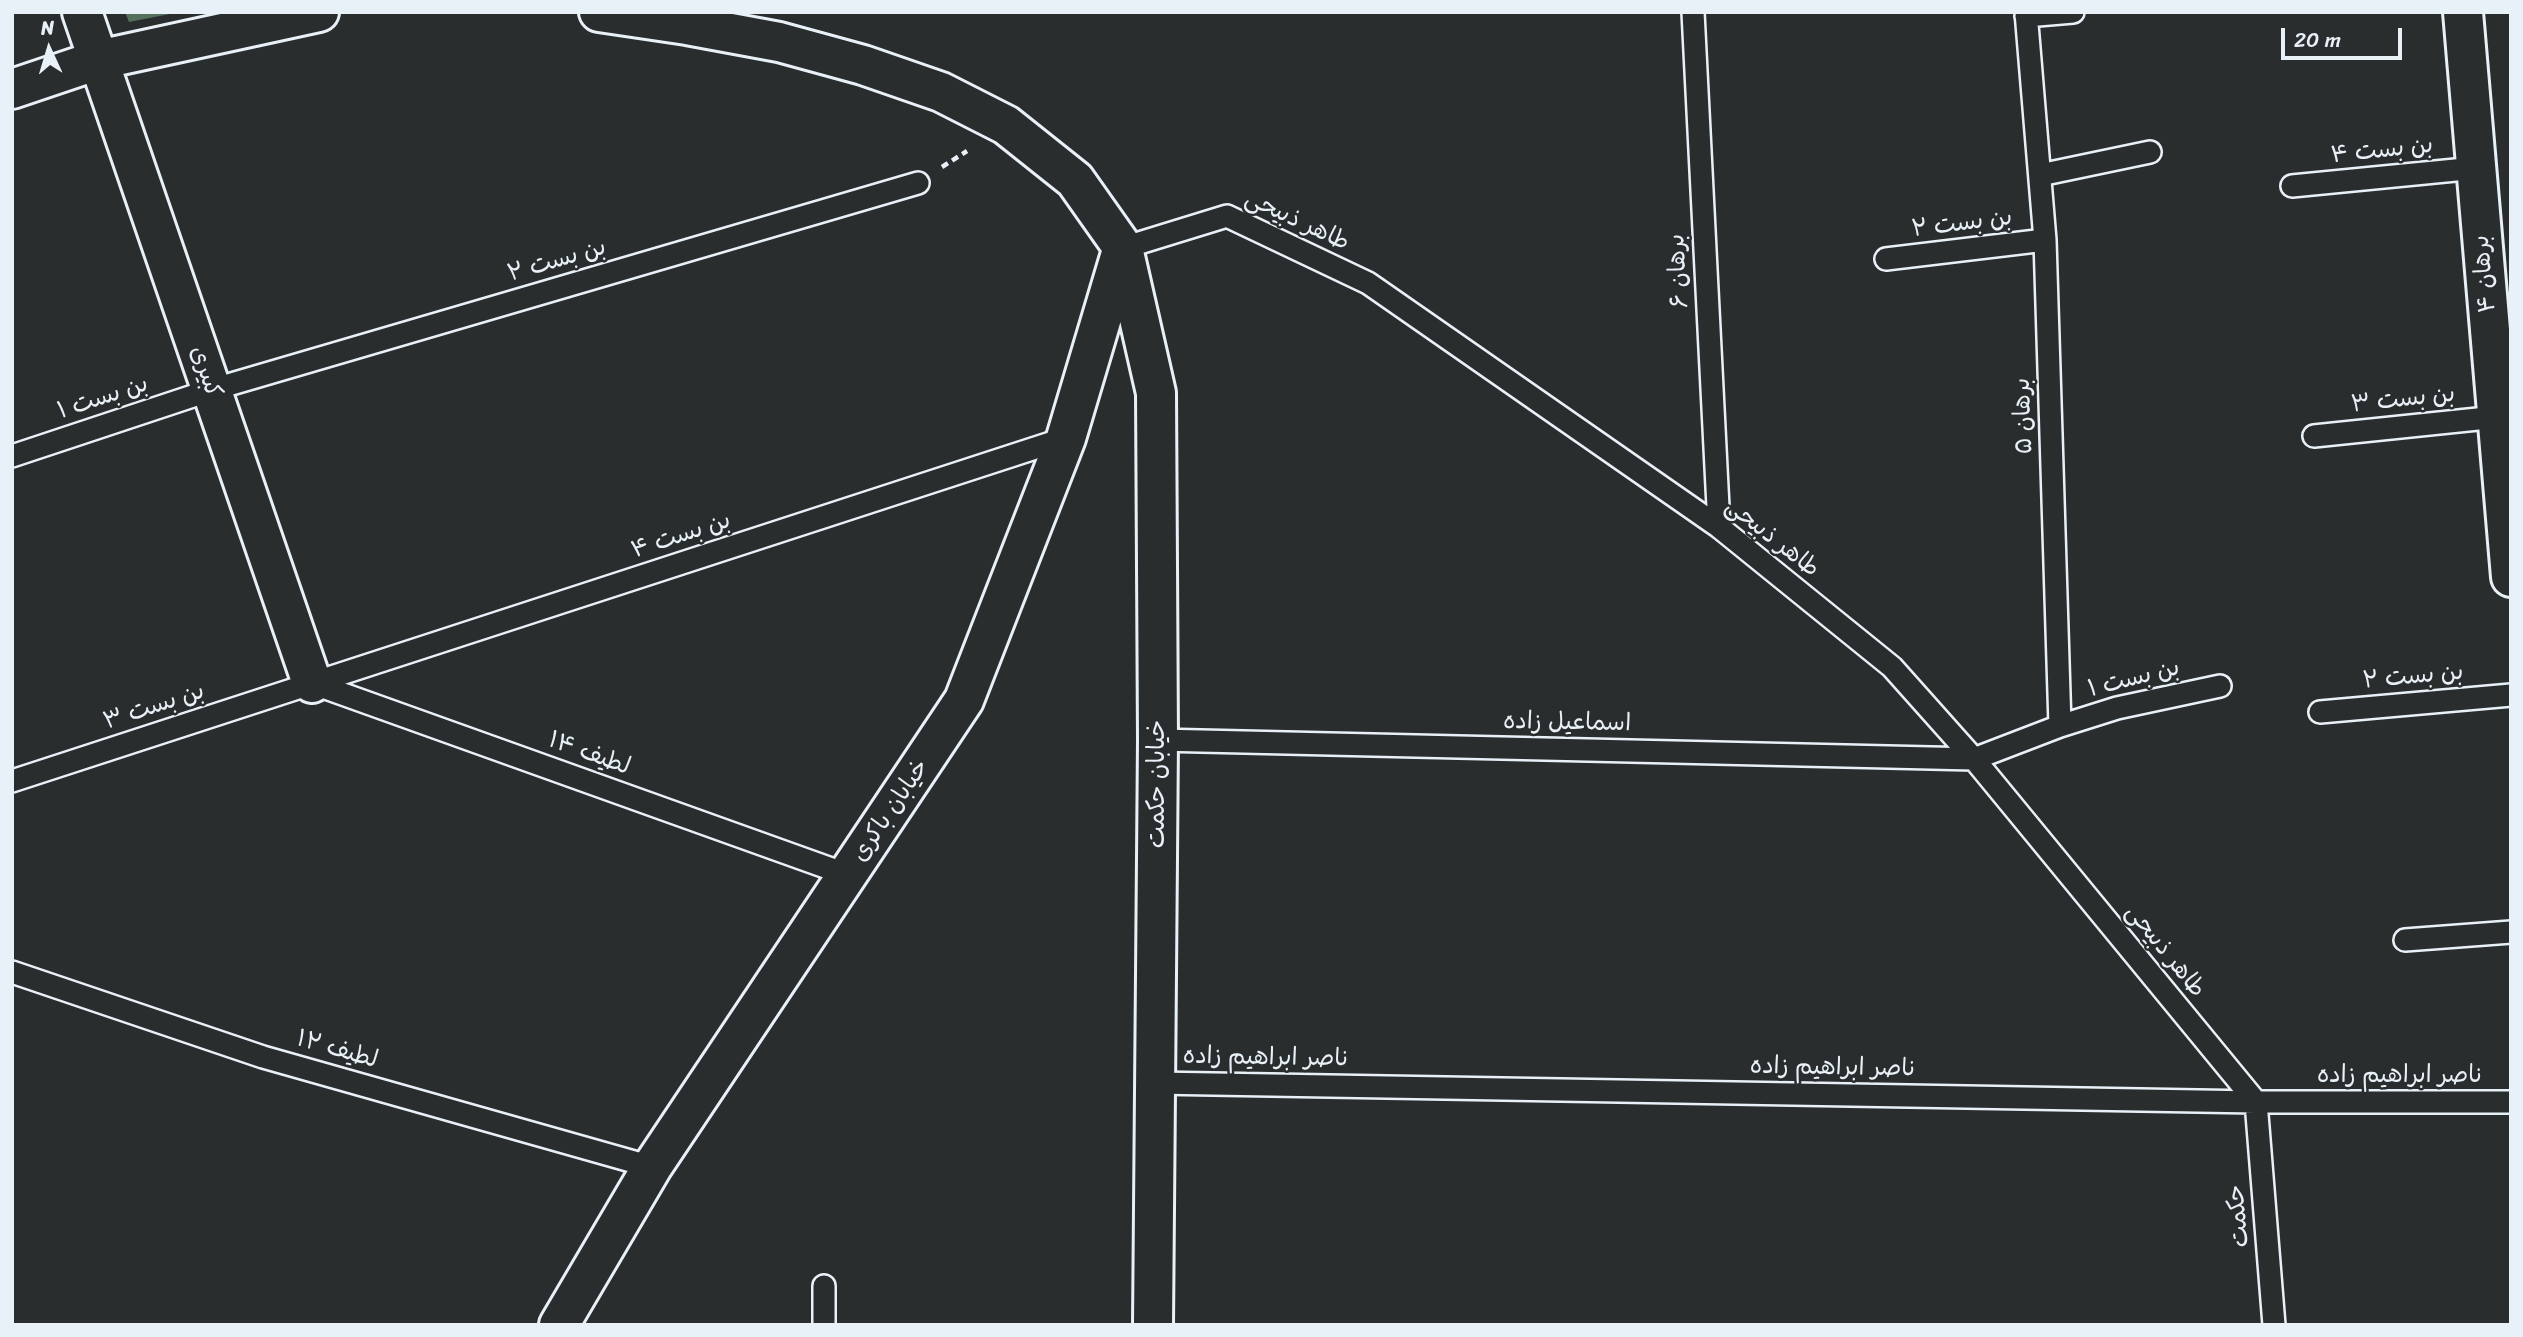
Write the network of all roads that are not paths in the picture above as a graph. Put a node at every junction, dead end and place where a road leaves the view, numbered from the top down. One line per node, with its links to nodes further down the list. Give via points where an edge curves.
1 (82, 12): 8 (street, کبیری)
2 (319, 12): 8 (street)
3 (599, 12): 16 (street, via 779,42 941,92 1006,125 1075,180)
4 (1693, 12): 23 (lane, برهان ۶)
5 (2073, 12): 7 (lane)
6 (2463, 12): 11 (street, برهان ۴)
7 (2026, 14): 12 (lane, برهان ۵)
8 (98, 60): 9 (street); 18 (street, کبیری)
9 (12, 89)
10 (2150, 152): 12 (lane)
11 (2476, 168): 14 (lane, بن بست ۴); 19 (street, برهان ۴)
12 (2040, 175): 15 (lane, برهان ۵)
13 (918, 183): 18 (lane, بن بست ۲)
14 (2292, 186)
15 (2045, 240): 17 (lane, بن بست ۲); 29 (lane, برهان ۵)
16 (1123, 248): 21 (street, خیابان باکری); 23 (lane, طاهر ذبیحی, via 1227,216 1368,283); 30 (street, خیابان حکمت, via 1156,393)
17 (1886, 259)
18 (211, 390): 22 (lane, بن بست ۱); 25 (street, کبیری)
19 (2497, 417): 20 (lane, بن بست ۳); 24 (street, برهان ۴)
20 (2314, 436)
21 (1066, 438): 25 (lane, بن بست ۴); 33 (street, خیابان باکری, via 964,700)
22 (12, 456)
23 (1718, 527): 31 (lane, طاهر ذبیحی, via 1892,667)
24 (2511, 577)
25 (312, 683): 32 (lane, بن بست ۳); 33 (lane, لطیف ۱۴)
26 (2220, 686): 29 (lane, بن بست ۱, via 2117,708)
27 (2511, 695): 28 (lane, بن بست ۲)
28 (2319, 712)
29 (2060, 726): 31 (lane)
30 (1158, 740): 31 (lane, اسماعیل زاده); 37 (street, خیابان حکمت)
31 (1974, 759): 38 (lane, طاهر ذبیحی)
32 (12, 781)
33 (848, 875): 40 (street, خیابان باکری)
34 (2511, 932): 35 (lane)
35 (2405, 940)
36 (12, 972): 40 (lane, لطیف ۱۲, via 263,1057)
37 (1155, 1083): 38 (lane, ناصر ابراهیم زاده); 44 (street, خیابان حکمت)
38 (2256, 1102): 39 (lane, ناصر ابراهیم زاده); 45 (lane, حکمت)
39 (2511, 1102)
40 (652, 1167): 42 (street, خیابان باکری)
41 (824, 1286): 43 (lane)
42 (559, 1325)
43 (824, 1325)
44 (1153, 1325)
45 (2274, 1325)

